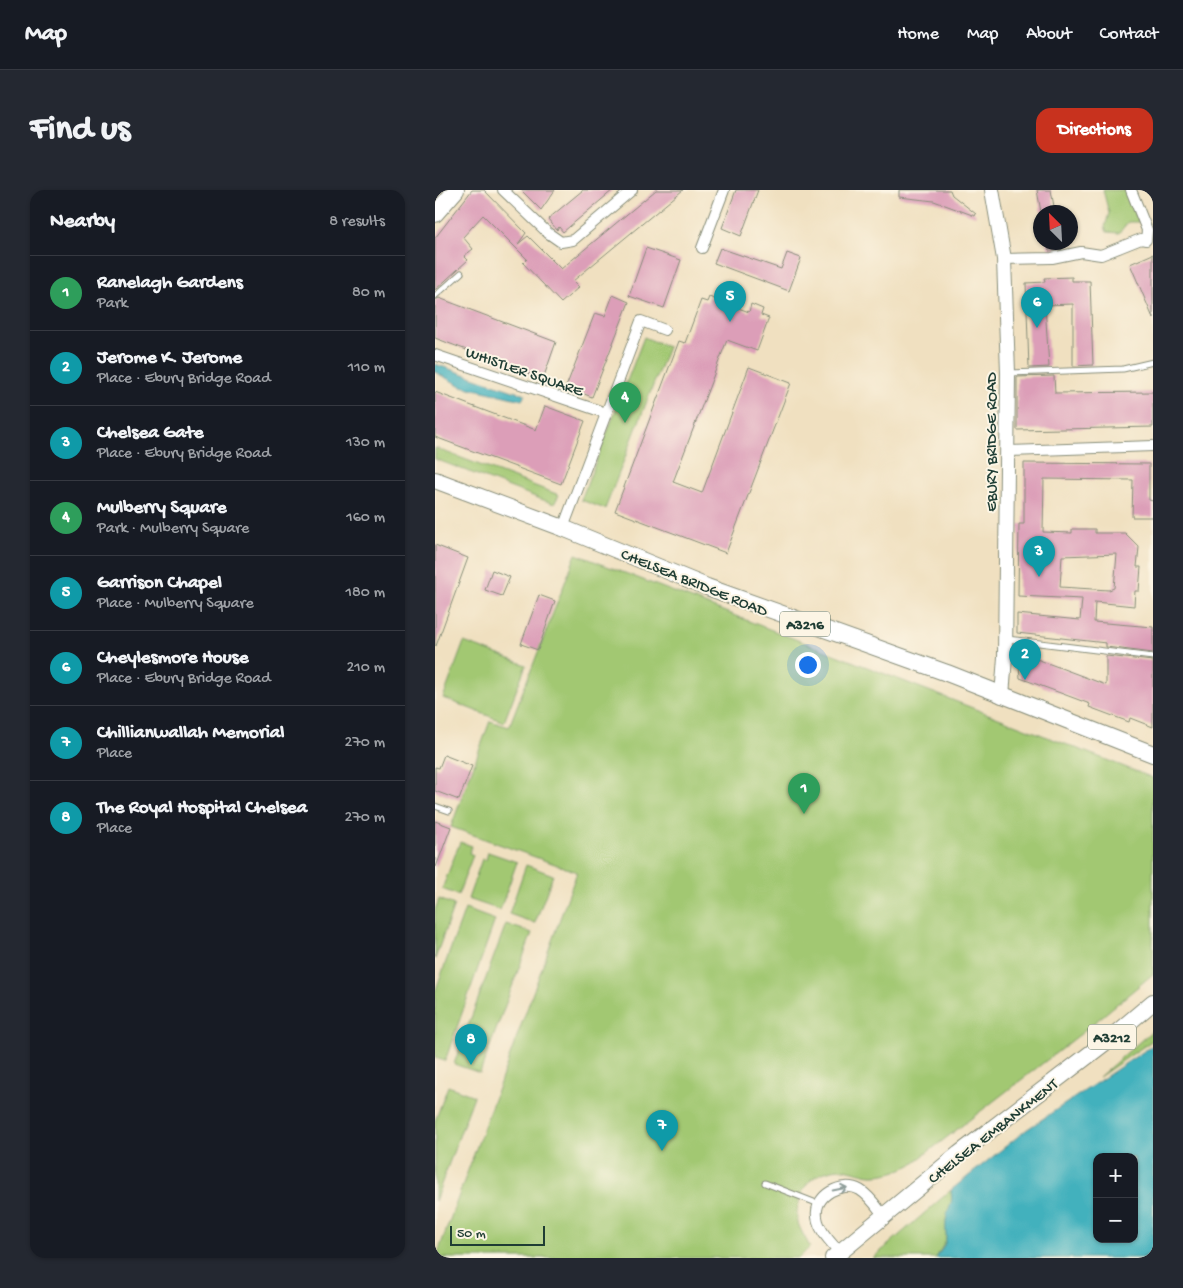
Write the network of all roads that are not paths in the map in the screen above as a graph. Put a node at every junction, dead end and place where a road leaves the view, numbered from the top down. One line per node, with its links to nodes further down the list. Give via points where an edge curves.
1 (457, 190): 7 (main road)
2 (503, 190): 3 (street, via 561,242 573,240)
3 (632, 190)
4 (724, 190): 8 (street)
5 (992, 190): 9 (main road, EBURY BRIDGE ROAD)
6 (1131, 190): 9 (street, via 1147,230 1146,240 1141,239 1101,255 1081,252 1052,258)
7 (435, 214)
8 (702, 248)
9 (1004, 259): 15 (main road, EBURY BRIDGE ROAD)
10 (461, 274): 11 (lane)
11 (435, 296)
12 (665, 330): 16 (street, via 641,322)
13 (435, 355): 16 (street, WHISTLER SQUARE)
14 (1153, 362): 15 (lane, via 1123,369)
15 (1008, 373): 20 (main road, EBURY BRIDGE ROAD)
16 (606, 413): 22 (street)
17 (1064, 441): 19 (lane)
18 (1153, 446): 19 (street)
19 (1054, 449): 20 (street)
20 (1008, 451): 23 (main road, EBURY BRIDGE ROAD)
21 (435, 480): 22 (main road, CHELSEA BRIDGE ROAD / A3216)
22 (563, 528): 25 (main road, CHELSEA BRIDGE ROAD / A3216, via 733,597 947,673)
23 (1005, 639): 24 (lane); 25 (main road, EBURY BRIDGE ROAD)
24 (1153, 657)
25 (1002, 696): 26 (main road, CHELSEA BRIDGE ROAD / A3216)
26 (1153, 754)
27 (435, 806): 28 (lane)
28 (449, 811)
29 (1153, 1002): 32 (main road, CHELSEA EMBANKMENT / A3212)
30 (765, 1183): 31 (lane)
31 (819, 1204): 32 (street, one-way to 32, via 834,1190 853,1188 867,1196); 33 (street, via 819,1224)
32 (884, 1216): 33 (main road, CHELSEA EMBANKMENT / A3212)
33 (836, 1255)

